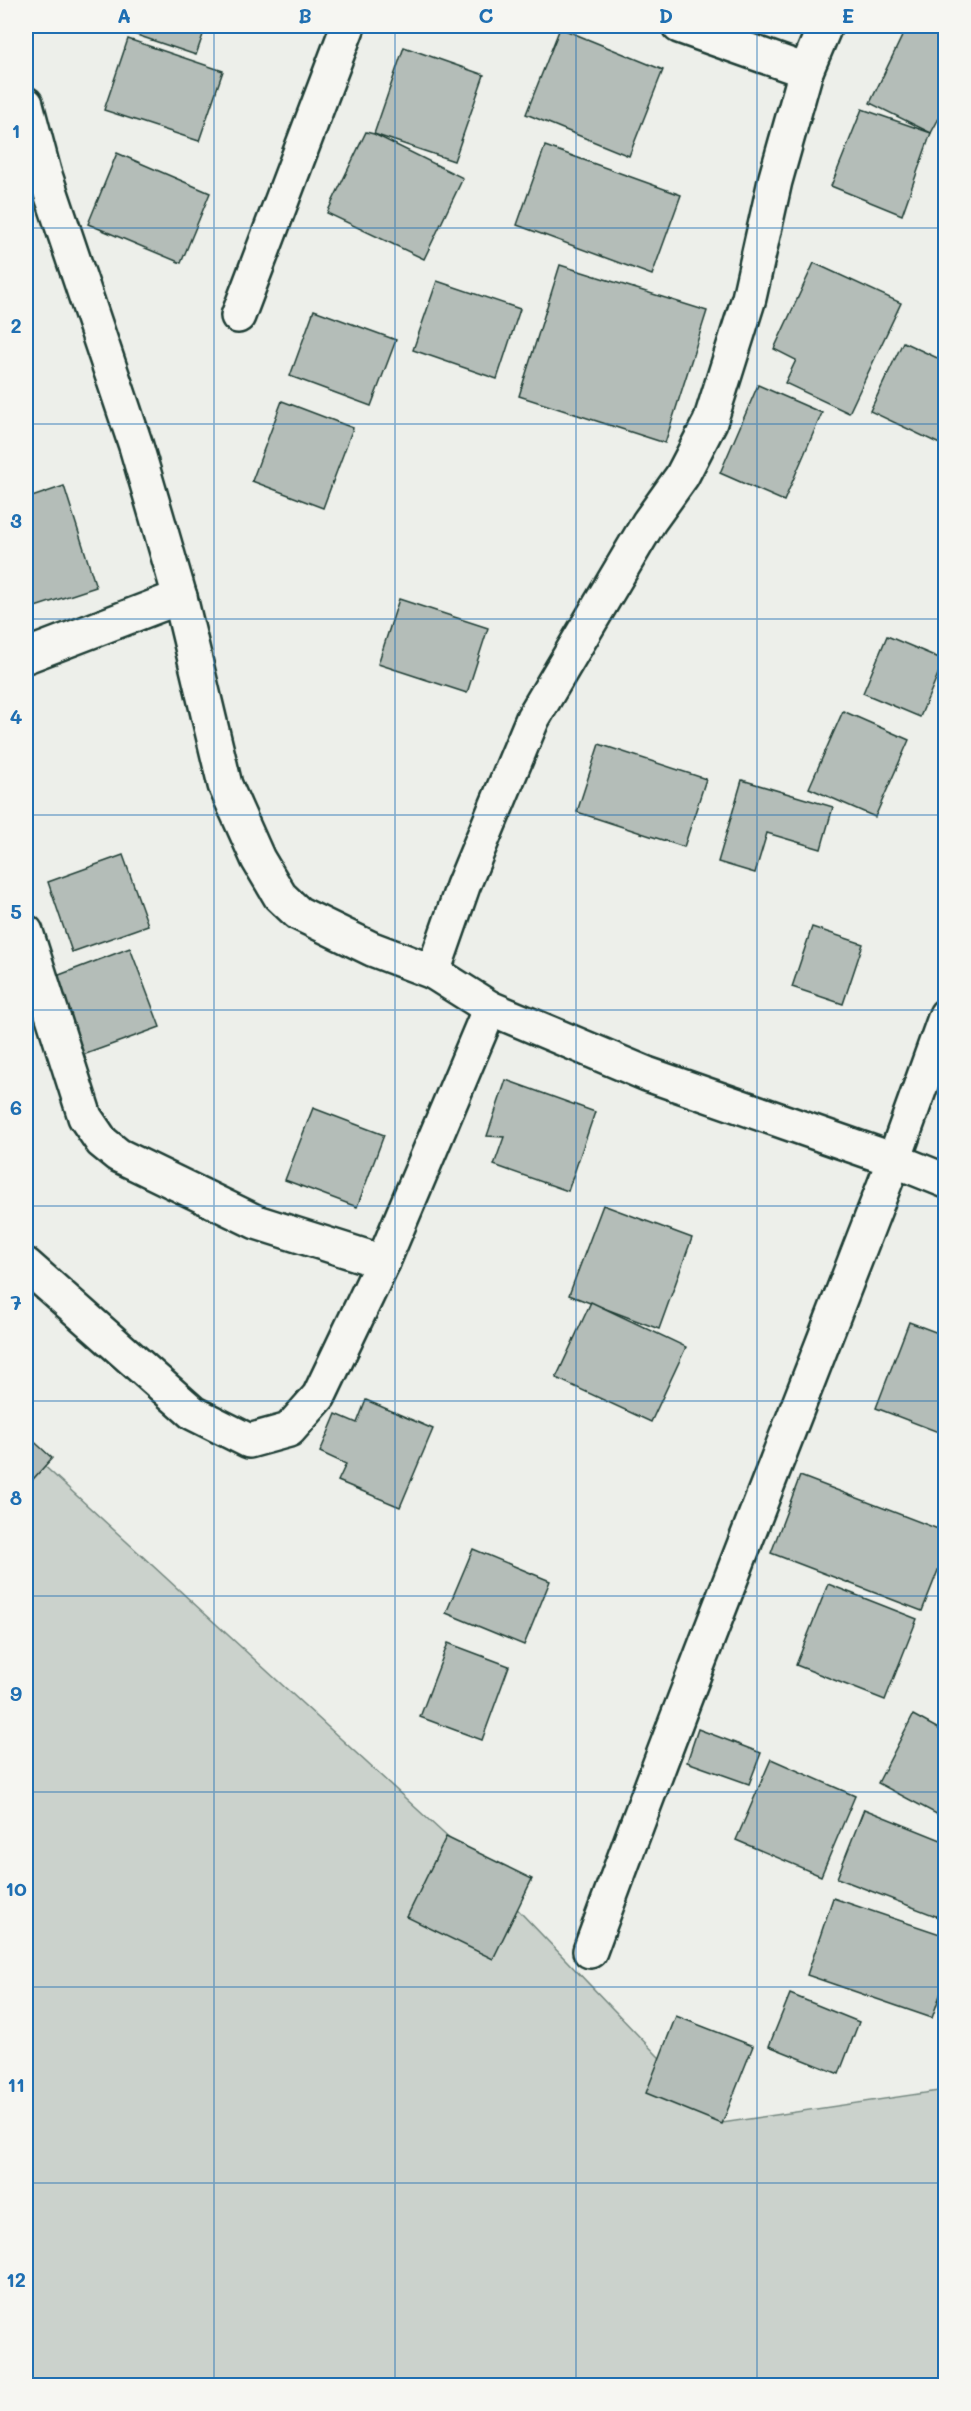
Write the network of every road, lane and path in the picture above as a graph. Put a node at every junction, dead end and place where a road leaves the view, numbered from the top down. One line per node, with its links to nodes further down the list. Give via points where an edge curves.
1 (348, 26): 6 (street)
2 (679, 26): 4 (street)
3 (825, 26): 4 (street)
4 (806, 71): 10 (street, via 748,298 710,422 682,476 649,522 533,718 463,886)
5 (26, 104): 7 (street, via 44,172 135,446)
6 (238, 316)
7 (180, 597): 8 (street); 10 (street, via 225,785 258,859 280,896 298,913 321,926)
8 (26, 656)
9 (26, 932): 15 (street, via 86,1117 102,1142 118,1155 256,1222)
10 (433, 972): 11 (street)
11 (490, 1008): 13 (street, via 647,1074); 15 (street)
12 (945, 1014): 13 (street)
13 (894, 1160): 14 (street); 17 (street, via 674,1722)
14 (945, 1181)
15 (383, 1262): 16 (street, via 319,1396 289,1430 249,1441 193,1413)
16 (26, 1265)
17 (590, 1951)

